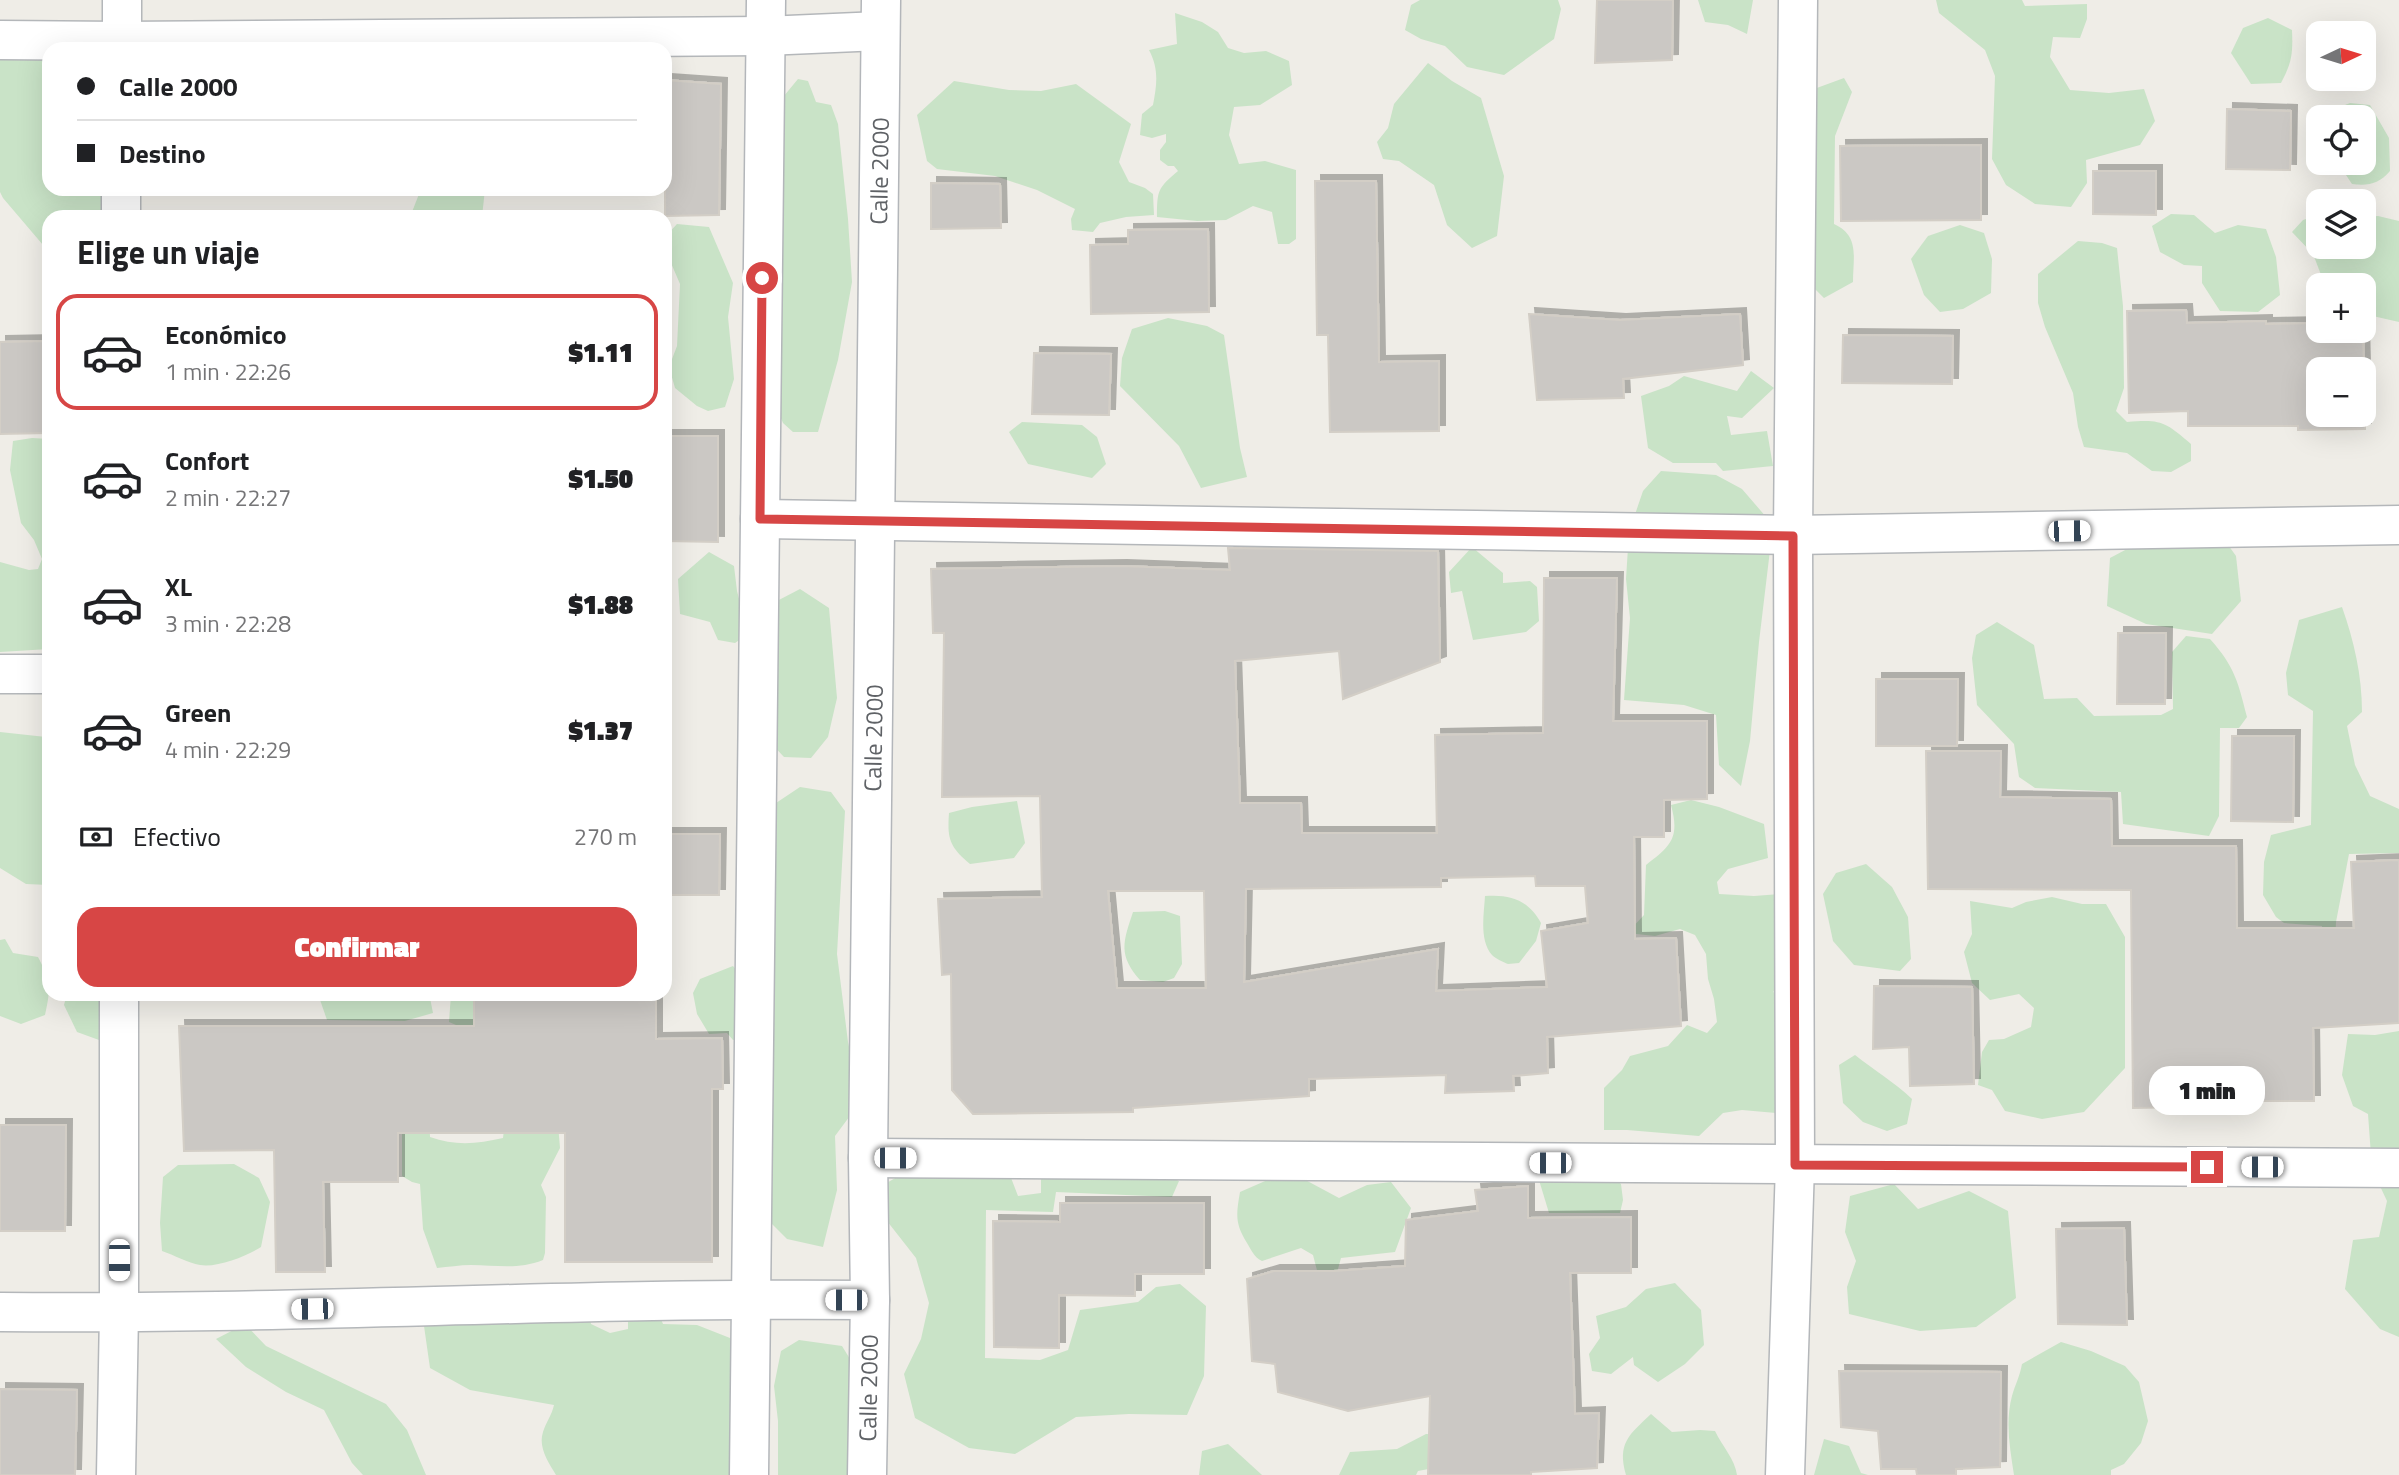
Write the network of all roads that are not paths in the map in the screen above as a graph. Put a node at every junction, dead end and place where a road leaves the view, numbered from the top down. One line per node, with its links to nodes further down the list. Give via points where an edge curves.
1 (122, 0): 7 (street)
2 (1798, 0): 12 (street)
3 (880, 16): 4 (street); 10 (street, Calle 2000)
4 (765, 18): 8 (street); 9 (street)
5 (0, 40): 6 (street)
6 (49, 42)
7 (122, 42)
8 (193, 42)
9 (760, 519): 10 (street); 19 (street)
10 (876, 520): 12 (street); 16 (street, Calle 2000)
11 (2399, 525): 12 (street)
12 (1793, 536): 17 (street)
13 (0, 674): 14 (street)
14 (42, 674)
15 (119, 1001): 22 (street)
16 (868, 1158): 17 (street); 20 (street, Calle 2000)
17 (1795, 1165): 18 (street); 26 (street)
18 (2399, 1168)
19 (751, 1299): 20 (street); 22 (street); 24 (street)
20 (870, 1300): 25 (street, Calle 2000)
21 (0, 1312): 22 (street)
22 (119, 1313): 23 (street)
23 (116, 1475)
24 (750, 1475)
25 (867, 1475)
26 (1785, 1475)

